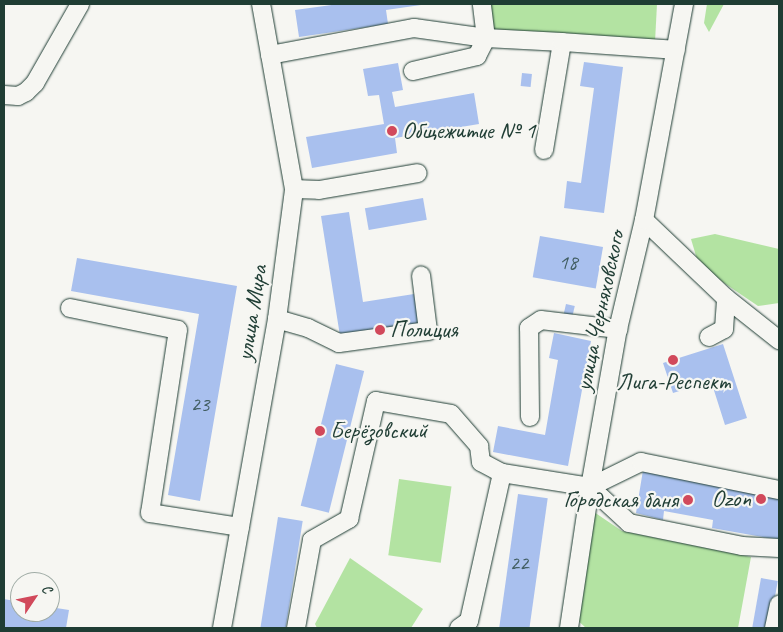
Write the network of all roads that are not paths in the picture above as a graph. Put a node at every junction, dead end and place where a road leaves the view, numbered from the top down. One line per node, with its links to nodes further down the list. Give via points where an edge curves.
1 (80, 4): 10 (street, via 35,83 18,96)
2 (261, 4): 8 (street, улица Мира)
3 (482, 4): 5 (street)
4 (684, 4): 7 (street, улица Черняховского)
5 (486, 38): 6 (street); 8 (street, via 414,28); 9 (street, via 477,56)
6 (562, 42): 7 (street); 11 (street)
7 (676, 50): 14 (street, улица Черняховского)
8 (270, 55): 13 (street, улица Мира)
9 (413, 71)
10 (4, 95)
11 (544, 150)
12 (418, 174): 13 (street, via 319,190)
13 (294, 189): 18 (street, улица Мира)
14 (644, 220): 16 (street); 19 (street, улица Черняховского)
15 (421, 275): 18 (street, via 428,332 339,343 308,328)
16 (726, 298): 20 (street, via 724,329); 21 (street)
17 (70, 308): 26 (street, via 178,330 150,513)
18 (277, 319): 26 (street, улица Мира)
19 (618, 329): 22 (street, via 541,320 530,328); 24 (street, улица Черняховского)
20 (709, 337)
21 (779, 340)
22 (530, 417)
23 (502, 473): 24 (street); 30 (street, via 481,462 479,446 451,414 376,401 349,519 312,540); 31 (street, via 469,621)
24 (590, 486): 25 (street, via 641,462); 27 (street, via 629,522 727,543); 32 (street, улица Черняховского)
25 (779, 490)
26 (240, 527): 29 (street, улица Мира)
27 (779, 548)
28 (779, 604): 33 (street)
29 (222, 628)
30 (296, 628)
31 (459, 628)
32 (569, 628)
33 (774, 628)

